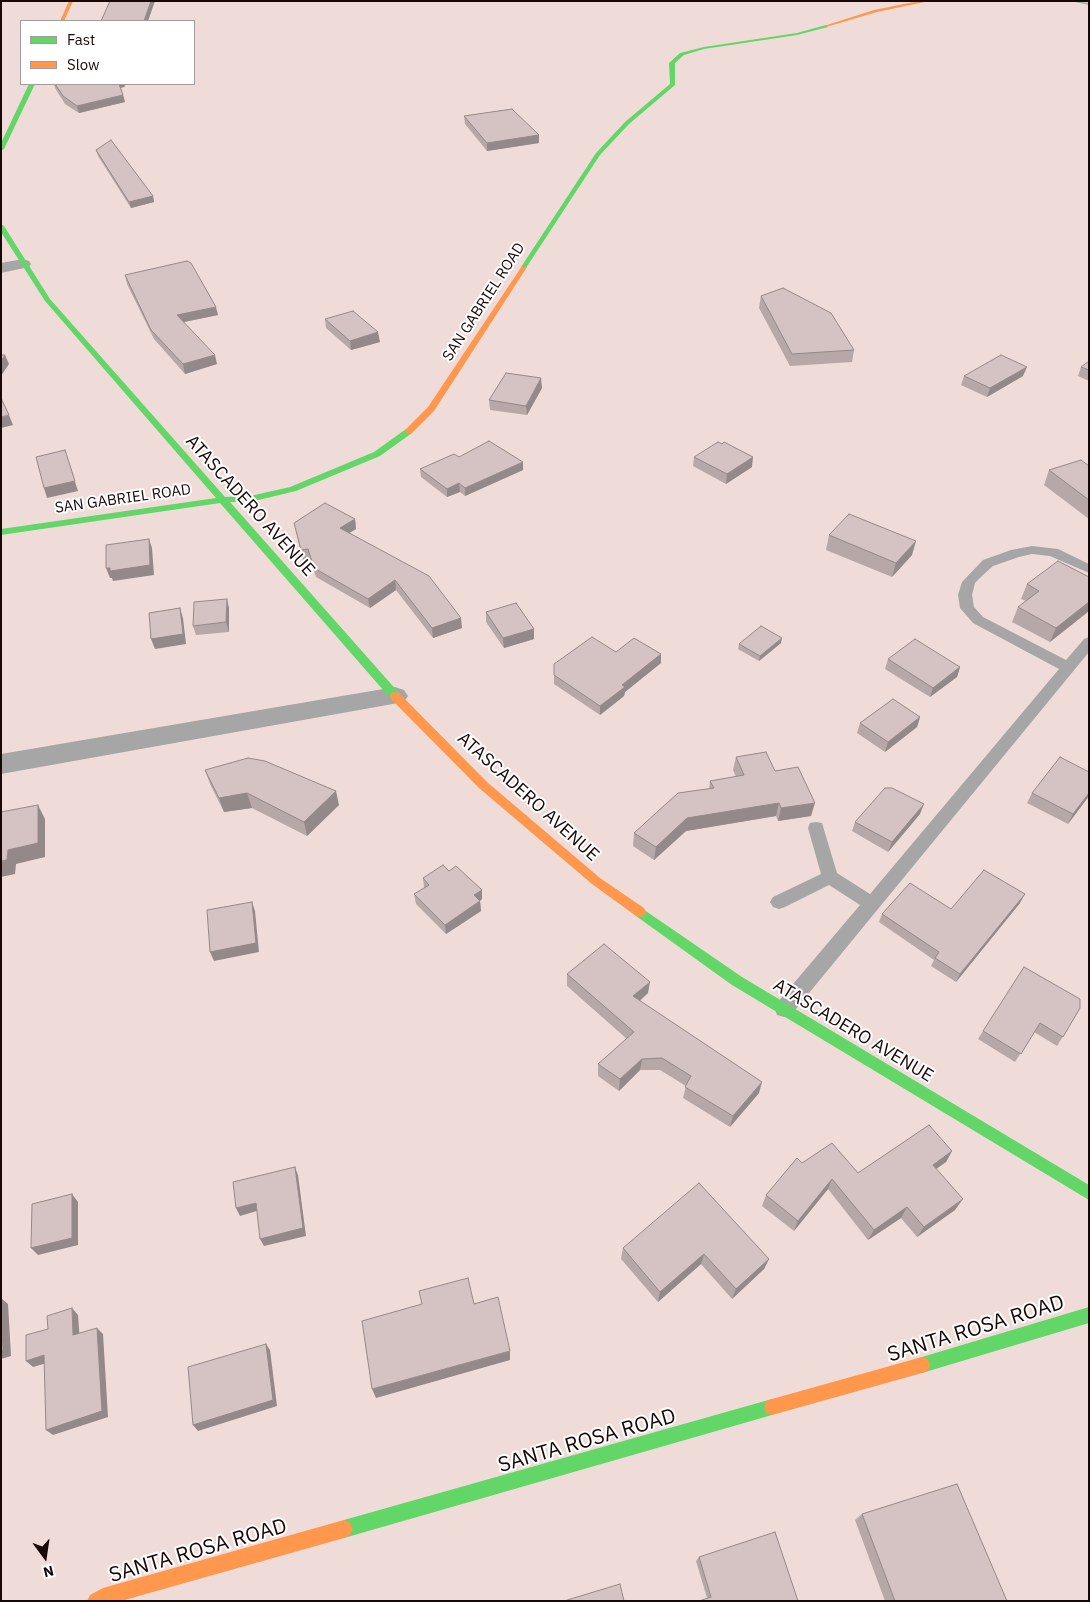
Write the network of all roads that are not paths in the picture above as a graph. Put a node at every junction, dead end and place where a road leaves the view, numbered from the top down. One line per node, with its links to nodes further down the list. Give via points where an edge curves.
1 (71, 1): 3 (street)
2 (927, 1): 9 (street, SAN GABRIEL ROAD, via 876,11 797,34 682,54 672,63 673,84 627,123 598,154 440,398 420,421 377,454 316,481 250,498)
3 (62, 20)
4 (32, 85): 5 (street)
5 (1, 149)
6 (1, 226): 7 (street, ATASCADERO AVENUE)
7 (22, 264): 8 (street); 9 (street, ATASCADERO AVENUE, via 53,307)
8 (1, 268)
9 (221, 500): 10 (street, SAN GABRIEL ROAD); 14 (street, ATASCADERO AVENUE)
10 (1, 532)
11 (1089, 569): 13 (lane, via 1053,552 1016,552 978,572 969,582 965,595 968,608 978,620)
12 (1089, 642): 13 (lane)
13 (1067, 667): 19 (lane)
14 (395, 696): 15 (street); 20 (street, ATASCADERO AVENUE, via 483,785 596,881 736,981)
15 (1, 764)
16 (816, 828): 17 (lane)
17 (830, 877): 18 (lane); 19 (lane)
18 (779, 902)
19 (872, 904): 20 (lane)
20 (784, 1009): 21 (street, ATASCADERO AVENUE)
21 (1089, 1194)
22 (1089, 1315): 23 (street, SANTA ROSA ROAD, via 971,1352)
23 (97, 1600)

